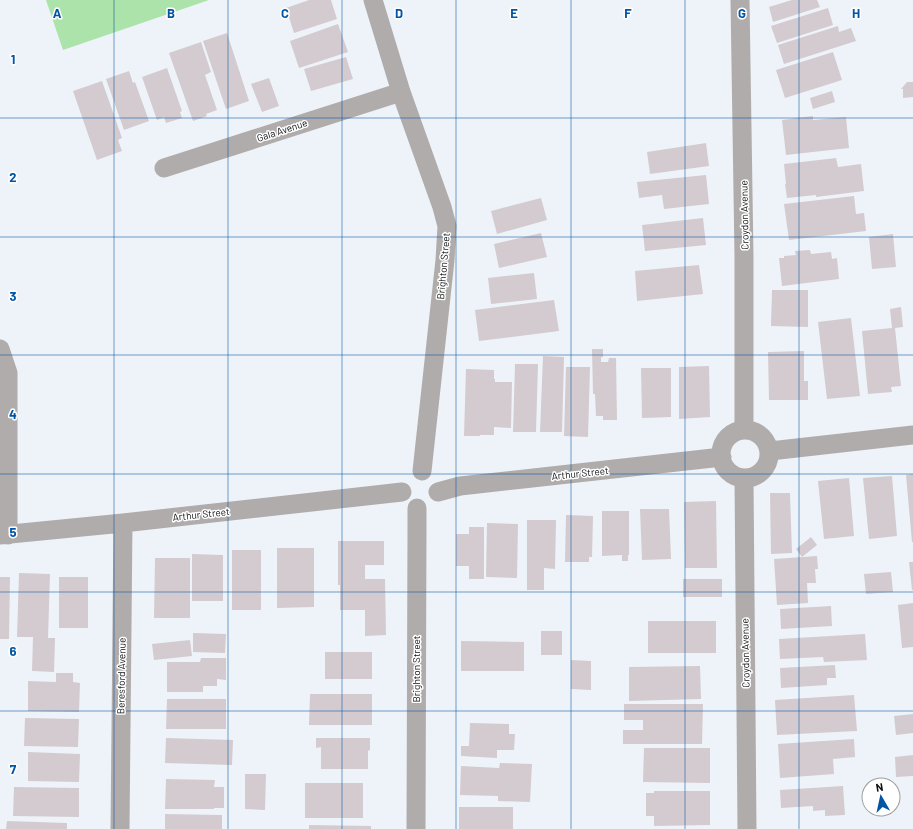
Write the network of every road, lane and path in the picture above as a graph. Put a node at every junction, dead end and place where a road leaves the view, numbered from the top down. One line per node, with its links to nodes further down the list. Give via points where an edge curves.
1 (372, 0): 3 (street, Brighton Street)
2 (740, 0): 6 (street, Croydon Avenue)
3 (401, 92): 4 (street, Gala Avenue); 10 (street, Brighton Street, via 447,226)
4 (164, 168)
5 (0, 349): 16 (street, via 8,373)
6 (744, 430): 8 (street, via 752,430 764,438); 9 (street, via 737,431 725,441)
7 (913, 435): 8 (street)
8 (770, 451): 11 (street, via 769,459 760,473)
9 (722, 457): 11 (street, via 727,469); 13 (street, Arthur Street, via 460,486)
10 (422, 471): 12 (street, via 406,477); 13 (street, via 433,476)
11 (744, 478): 19 (street, Croydon Avenue)
12 (402, 492): 14 (street, via 407,503); 15 (street, Arthur Street)
13 (438, 492): 14 (street, via 433,503)
14 (417, 508): 18 (street, Brighton Street)
15 (123, 523): 16 (street, Arthur Street); 17 (street, Beresford Avenue)
16 (4, 535)
17 (120, 829)
18 (416, 829)
19 (747, 829)

